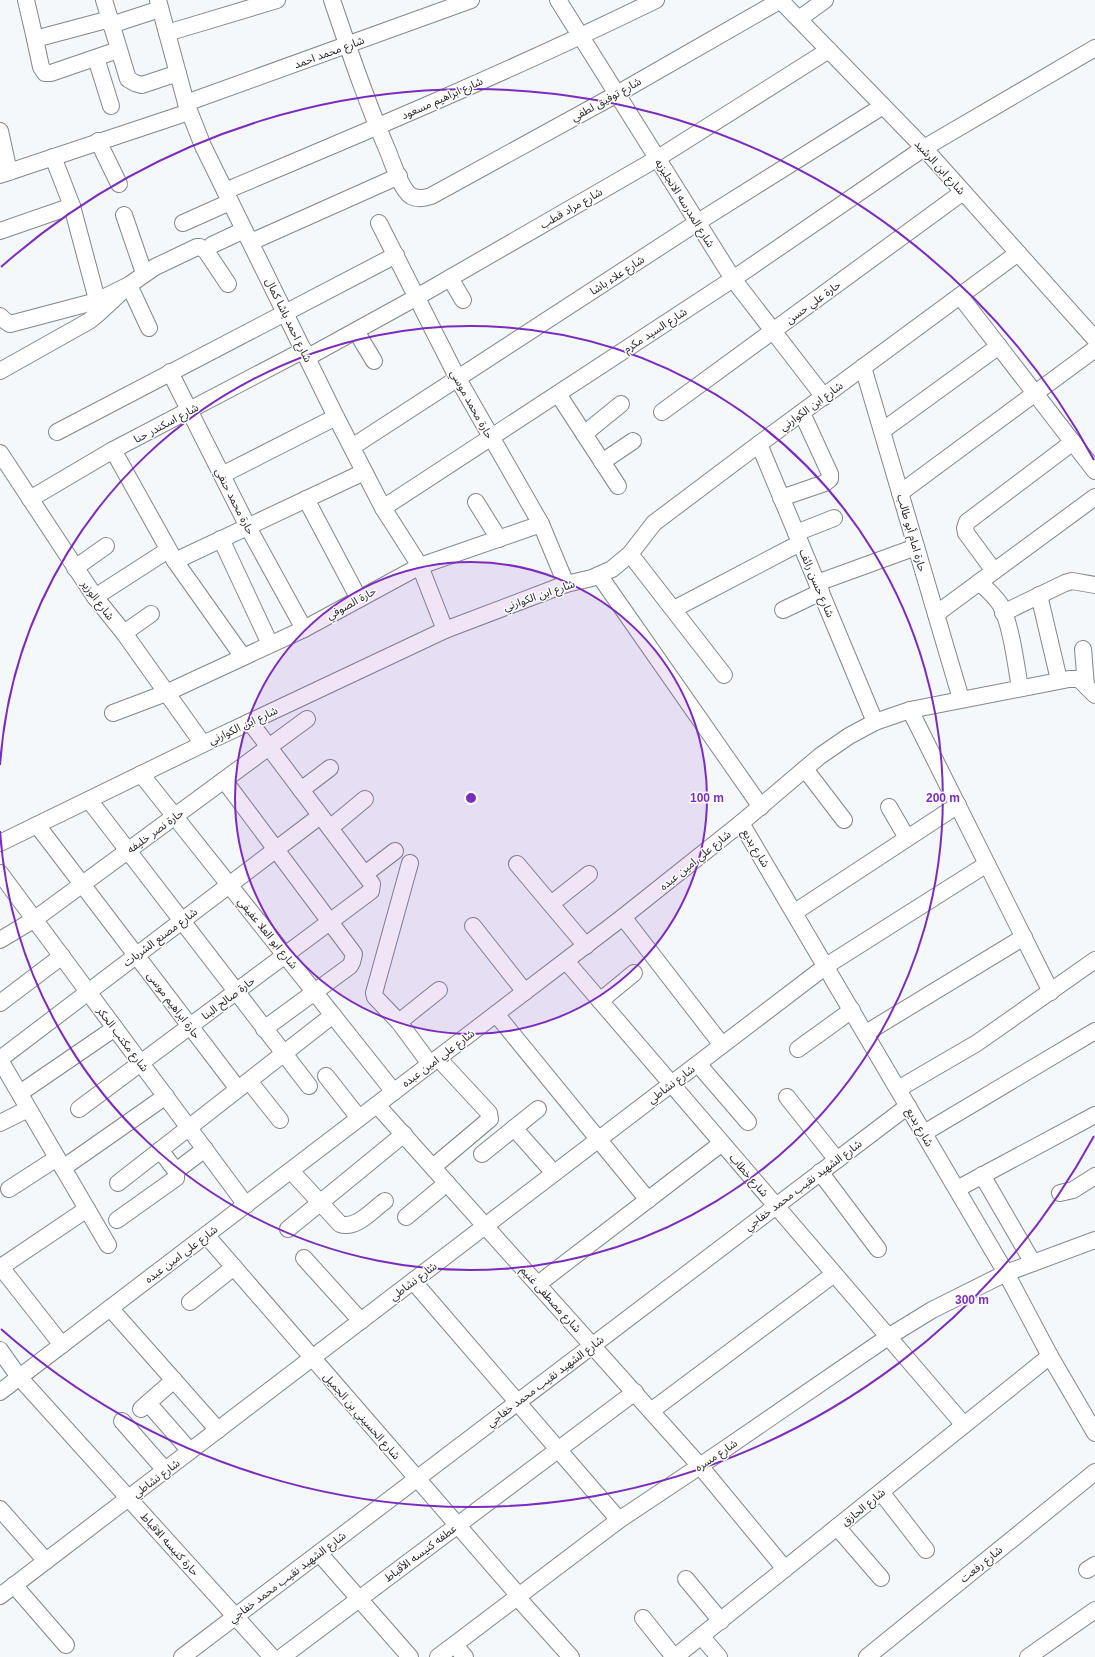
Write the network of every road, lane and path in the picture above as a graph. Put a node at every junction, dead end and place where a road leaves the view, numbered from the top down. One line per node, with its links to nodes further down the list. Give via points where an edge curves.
1 (26, 0): 15 (street)
2 (104, 0): 12 (street)
3 (277, 0): 13 (street)
4 (332, 0): 16 (street)
5 (471, 0): 16 (street, شارع محمد احمد)
6 (558, 0): 14 (street, شارع المدرسه الانجليزيه)
7 (656, 0): 14 (street, شارع ابراهيم مسعود)
8 (781, 0): 11 (street, شارع ابن الرشيد); 22 (street, شارع توفيق لطفي)
9 (825, 0): 11 (street)
10 (159, 5): 12 (street); 13 (street, شارع احمد باشا كمال)
11 (799, 19): 19 (street, شارع ابن الرشيد)
12 (110, 22): 15 (street); 18 (street)
13 (167, 33): 21 (street, شارع احمد باشا كمال)
14 (580, 37): 22 (street, شارع المدرسه الانجليزيه); 26 (street, شارع ابراهيم مسعود)
15 (35, 39): 20 (street, via 41,67 45,73)
16 (348, 46): 25 (street, شارع محمد احمد); 26 (street)
17 (1095, 48): 29 (street, شارع السيد مكرم)
18 (118, 50): 20 (street); 21 (street, via 128,79 135,83 142,84)
19 (829, 50): 24 (street, شارع ابن الرشيد); 31 (street, شارع مراد قطب)
20 (96, 58): 23 (street)
21 (178, 73): 25 (street, شارع احمد باشا كمال)
22 (617, 94): 31 (street, شارع المدرسه الانجليزيه); 33 (street, شارع توفيق لطفي, via 430,196 421,199 413,197 406,192)
23 (111, 106)
24 (883, 106): 29 (street, شارع ابن الرشيد); 39 (street, شارع علاء باشا)
25 (188, 107): 28 (street, شارع محمد احمد); 36 (street, شارع احمد باشا كمال, via 203,146)
26 (377, 127): 33 (street); 36 (street, شارع ابراهيم مسعود)
27 (0, 130): 32 (street)
28 (98, 142): 30 (street, شارع محمد احمد); 34 (street)
29 (924, 148): 35 (street, شارع ابن الرشيد); 49 (street, شارع السيد مكرم)
30 (53, 157): 32 (street, شارع محمد احمد); 37 (street)
31 (658, 158): 39 (street, شارع المدرسه الانجليزيه); 48 (street, شارع مراد قطب)
32 (5, 173)
33 (399, 176): 43 (street)
34 (119, 184)
35 (963, 192): 45 (street, شارع ابن الرشيد); 60 (street, حارة علي حسن)
36 (228, 196): 40 (street, شارع ابراهيم مسعود); 43 (street, شارع احمد باشا كمال)
37 (72, 206): 42 (street); 55 (street)
38 (124, 215): 47 (street)
39 (698, 222): 49 (street, شارع المدرسه الانجليزيه); 69 (street, شارع علاء باشا)
40 (182, 223)
41 (379, 223): 46 (street, حارة محمد موسي)
42 (0, 231)
43 (247, 236): 44 (street); 56 (street, شارع احمد باشا كمال)
44 (212, 245)
45 (1018, 253): 52 (street, شارع ابن الكوارني); 61 (street, شارع ابن الرشيد)
46 (396, 255): 53 (street, حارة محمد موسي); 56 (street)
47 (144, 273): 50 (street, via 200,247 206,251); 51 (street)
48 (450, 278): 53 (street, شارع مراد قطب); 54 (street)
49 (733, 279): 60 (street, شارع المدرسه الانجليزيه); 71 (street, شارع السيد مكرم)
50 (228, 284)
51 (128, 285): 55 (street); 58 (street)
52 (960, 296): 62 (street); 66 (street, شارع ابن الكوارني)
53 (417, 297): 59 (street, شارع مراد قطب); 69 (street, حارة محمد موسي)
54 (463, 300)
55 (99, 307): 57 (street); 67 (street, via 89,321)
56 (285, 311): 64 (street, شارع احمد باشا كمال); 68 (street)
57 (5, 320)
58 (150, 328)
59 (356, 331): 64 (street, شارع مراد قطب); 65 (street)
60 (773, 332): 72 (street, شارع المدرسه الانجليزيه); 75 (street, حارة علي حسن)
61 (1095, 339)
62 (999, 346): 70 (street); 78 (street)
63 (1095, 349): 70 (street)
64 (306, 354): 74 (street, شارع اسكندر حنا); 77 (street, شارع احمد باشا كمال)
65 (374, 361)
66 (863, 368): 72 (street, شارع ابن الكوارني); 78 (street, حارة امام أبو طالب)
67 (0, 370)
68 (170, 372): 74 (street, حارة محمد حنفي); 79 (street)
69 (458, 379): 81 (street, حارة محمد موسي); 85 (street, شارع علاء باشا)
70 (1035, 393): 83 (street); 93 (street)
71 (558, 394): 80 (street); 81 (street, شارع السيد مكرم)
72 (824, 397): 76 (street, شارع ابن الكوارني)
73 (621, 404): 80 (street)
74 (190, 410): 86 (street, شارع اسكندر حنا); 91 (street, حارة محمد حنفي)
75 (662, 412)
76 (802, 413): 84 (street, شارع ابن الكوارني); 95 (street, via 830,479)
77 (336, 417): 85 (street, شارع احمد باشا كمال); 91 (street)
78 (882, 431): 93 (street, حارة امام أبو طالب)
79 (57, 432)
80 (584, 434): 88 (street)
81 (490, 437): 99 (street, شارع السيد مكرم); 101 (street, حارة محمد موسي)
82 (633, 441): 88 (street)
83 (1073, 442): 89 (street); 112 (street, via 970,519 966,525 966,533)
84 (759, 444): 95 (street, شارع حسن رائف); 108 (street, شارع ابن الكوارني, via 654,523)
85 (352, 447): 90 (street, شارع احمد باشا كمال)
86 (113, 450): 96 (street, شارع اسكندر حنا); 109 (street)
87 (0, 453): 96 (street, شارع الوزير)
88 (602, 462): 92 (street)
89 (1095, 471)
90 (364, 472): 97 (street); 99 (street, شارع احمد باشا كمال)
91 (222, 475): 102 (street, حارة محمد حنفي)
92 (618, 486)
93 (900, 493): 107 (street, حارة امام أبو طالب)
94 (1095, 497): 112 (street)
95 (781, 498): 103 (street, شارع حسن رائف)
96 (30, 499): 111 (street, شارع الوزير)
97 (306, 499): 102 (street); 120 (street)
98 (476, 502): 105 (street)
99 (383, 508): 110 (street, شارع احمد باشا كمال)
100 (834, 518): 103 (street)
101 (541, 524): 105 (street, حارة الصوفي); 115 (street, حارة محمد موسي)
102 (248, 527): 104 (street); 126 (street, حارة محمد حنفي)
103 (798, 538): 117 (street, شارع حسن رائف); 121 (street)
104 (221, 539): 109 (street); 129 (street)
105 (499, 539): 110 (street, حارة الصوفي)
106 (106, 546): 111 (street)
107 (916, 547): 117 (street); 125 (street, حارة امام أبو طالب)
108 (630, 554): 113 (street, شارع ابن الكوارني, via 612,569); 121 (street)
109 (172, 556): 119 (street); 131 (street)
110 (420, 566): 120 (street, حارة الصوفي); 127 (street, شارع احمد باشا كمال)
111 (75, 568): 119 (street, شارع الوزير)
112 (994, 571): 114 (street)
113 (599, 575): 115 (street, شارع ابن الكوارني); 153 (street)
114 (979, 582): 123 (street, via 991,592); 125 (street)
115 (566, 584): 127 (street, شارع ابن الكوارني)
116 (1095, 585): 118 (street, via 1072,581)
117 (819, 588): 122 (street); 142 (street, شارع حسن رائف)
118 (1039, 595): 123 (street); 133 (street)
119 (95, 597): 128 (street, شارع الوزير)
120 (359, 599): 126 (street, حارة الصوفي)
121 (674, 609): 132 (street)
122 (783, 610)
123 (1003, 613): 134 (street)
124 (151, 614): 128 (street)
125 (936, 614): 137 (street, حارة امام أبو طالب)
126 (304, 629): 129 (street, حارة الصوفي)
127 (445, 630): 141 (street, شارع ابن الكوارني)
128 (124, 633): 136 (street, شارع الوزير)
129 (270, 644): 131 (street, حارة الصوفي)
130 (1083, 649): 135 (street)
131 (243, 657): 136 (street, حارة الصوفي)
132 (724, 675)
133 (1059, 680): 134 (street, شارع علي امين عبده); 135 (street, شارع علي امين عبده, via 1079,679)
134 (1020, 688): 137 (street, شارع علي امين عبده)
135 (1091, 691)
136 (166, 693): 139 (street, حارة الصوفي); 143 (street, شارع الوزير)
137 (961, 699): 138 (street, شارع علي امين عبده)
138 (910, 710): 142 (street, شارع علي امين عبده); 152 (street)
139 (113, 713)
140 (307, 719): 144 (street, حارة نصر خليفه)
141 (250, 722): 143 (street, شارع ابن الكوارني); 144 (street)
142 (875, 722): 146 (street, شارع علي امين عبده, via 848,736)
143 (203, 744): 147 (street, شارع ابن الكوارني)
144 (268, 747): 148 (street, حارة نصر خليفه); 149 (street)
145 (330, 768): 149 (street)
146 (805, 769): 153 (street, شارع علي امين عبده); 157 (street)
147 (141, 774): 150 (street, شارع ابن الكوارني); 155 (street, شارع ابو العلا عفيفي)
148 (224, 780): 155 (street, حارة نصر خليفه); 163 (street)
149 (301, 790): 156 (street)
150 (89, 800): 159 (street, شارع ابن الكوارني); 164 (street)
151 (365, 800): 160 (street)
152 (958, 805): 161 (street); 168 (street)
153 (761, 807): 158 (street, شارع علي امين عبده)
154 (889, 807): 161 (street)
155 (175, 816): 164 (street, حارة نصر خليفه); 173 (street, شارع ابو العلا عفيفي)
156 (320, 816): 160 (street); 163 (street, شارع مصنع الشربات)
157 (844, 820)
158 (741, 823): 175 (street, شارع بديع); 176 (street, شارع علي امين عبده)
159 (37, 825): 162 (street, شارع ابن الكوارني); 172 (street, حارة ابراهيم موسى)
160 (330, 828): 171 (street)
161 (908, 838): 175 (street)
162 (0, 843)
163 (276, 849): 173 (street, شارع مصنع الشربات); 179 (street)
164 (128, 851): 172 (street, حارة نصر خليفه); 178 (street)
165 (395, 851): 171 (street, حارة صالح البنا)
166 (410, 862): 202 (street, via 374,991 375,997)
167 (517, 864): 174 (street)
168 (987, 864): 181 (street); 189 (street, شارع نشاطي)
169 (589, 874): 174 (street)
170 (2, 879): 177 (street, شارع مكتب الحكر)
171 (368, 879): 179 (street, حارة صالح البنا, via 371,891)
172 (82, 884): 177 (street, حارة نصر خليفه); 186 (street, حارة ابراهيم موسى)
173 (229, 885): 178 (street, شارع مصنع الشربات); 184 (street, شارع ابو العلا عفيفي)
174 (551, 904): 183 (street)
175 (794, 912): 189 (street, شارع بديع)
176 (623, 917): 183 (street, شارع علي امين عبده); 208 (street)
177 (34, 919): 182 (street, حارة نصر خليفه); 185 (street, شارع مكتب الحكر)
178 (182, 921): 186 (street, شارع مصنع الشربات); 193 (street)
179 (331, 921): 184 (street, حارة صالح البنا); 194 (street, via 352,950 354,958 350,966)
180 (473, 926): 195 (street)
181 (1024, 937): 196 (street); 207 (street)
182 (0, 940)
183 (586, 946): 188 (street, شارع علي امين عبده)
184 (285, 955): 193 (street, حارة صالح البنا); 194 (street, شارع ابو العلا عفيفي)
185 (62, 956): 192 (street, شارع مكتب الحكر); 198 (street)
186 (136, 956): 192 (street, شارع مصنع الشربات); 203 (street, حارة ابراهيم موسى)
187 (1095, 960): 196 (street)
188 (566, 961): 195 (street, شارع علي امين عبده); 197 (street, شارع خطاب)
189 (826, 966): 199 (street, شارع بديع); 208 (street, شارع نشاطي)
190 (634, 973): 197 (street)
191 (439, 990): 202 (street)
192 (88, 992): 204 (street, شارع مكتب الحكر); 211 (street, شارع مصنع الشربات)
193 (236, 992): 203 (street, حارة صالح البنا); 205 (street)
194 (315, 992): 201 (street, شارع ابو العلا عفيفي); 205 (street)
195 (525, 992): 200 (street, شارع علي امين عبده)
196 (1051, 992): 220 (street, via 977,1043)
197 (600, 1001): 216 (street, شارع خطاب)
198 (0, 1003)
199 (852, 1010): 207 (street, شارع بديع); 209 (street)
200 (496, 1014): 212 (street, شارع علي امين عبده); 238 (street)
201 (333, 1015): 210 (street); 221 (street, شارع ابو العلا عفيفي)
202 (399, 1022): 212 (street)
203 (190, 1026): 213 (street, حارة صالح البنا); 217 (street, حارة ابراهيم موسى)
204 (115, 1028): 213 (street, شارع مكتب الحكر); 219 (street)
205 (264, 1029): 210 (street)
206 (1095, 1031): 236 (street)
207 (866, 1033): 220 (street, شارع بديع)
208 (722, 1045): 214 (street, شارع نشاطي)
209 (798, 1049)
210 (283, 1054): 217 (street); 218 (street)
211 (0, 1060): 219 (street)
212 (434, 1061): 221 (street, شارع علي امين عبده); 245 (street, via 488,1113 490,1119)
213 (141, 1063): 222 (street, شارع مكتب الحكر); 227 (street, حارة صالح البنا)
214 (698, 1064): 216 (street, شارع نشاطي); 232 (street)
215 (326, 1076): 230 (street)
216 (671, 1084): 238 (street, شارع نشاطي); 239 (street, شارع خطاب)
217 (244, 1085): 231 (street, حارة ابراهيم موسى); 234 (street)
218 (309, 1086)
219 (11, 1087): 226 (street)
220 (898, 1090): 225 (street, شارع بديع)
221 (394, 1092): 224 (street, شارع علي امين عبده)
222 (166, 1096): 234 (street, شارع مكتب الحكر); 244 (street)
223 (787, 1097): 243 (street)
224 (377, 1105): 230 (street, شارع علي امين عبده); 237 (street, شارع مصطفى غنيم)
225 (908, 1106): 236 (street, شارع بديع); 243 (street, شارع الشهيد نقيب محمد خفاجي)
226 (28, 1109): 233 (street); 244 (street)
227 (79, 1109)
228 (538, 1109): 235 (street)
229 (1095, 1115): 250 (street)
230 (359, 1118): 246 (street, شارع علي امين عبده)
231 (280, 1120)
232 (748, 1122)
233 (0, 1123)
234 (189, 1127): 240 (street, شارع مكتب الحكر); 241 (street)
235 (514, 1128): 242 (street); 249 (street)
236 (924, 1133): 255 (street, شارع بديع)
237 (404, 1134): 245 (street, شارع مصطفى غنيم); 259 (street)
238 (598, 1140): 249 (street, شارع نشاطي); 257 (street)
239 (722, 1143): 257 (street); 261 (street, شارع خطاب)
240 (205, 1149): 247 (street); 260 (street, شارع مكتب الحكر)
241 (160, 1150): 247 (street); 252 (street)
242 (482, 1154)
243 (837, 1160): 248 (street, شارع الشهيد نقيب محمد خفاجي)
244 (60, 1163): 254 (street); 262 (street)
245 (433, 1167): 253 (street, شارع مصطفى غنيم)
246 (291, 1170): 259 (street); 260 (street, شارع علي امين عبده)
247 (176, 1171): 264 (street, via 175,1179)
248 (820, 1172): 261 (street, شارع الشهيد نقيب محمد خفاجي); 270 (street)
249 (554, 1173): 265 (street, شارع نشاطي)
250 (982, 1175): 255 (street); 272 (street)
251 (1095, 1176): 256 (street, via 1067,1193)
252 (118, 1183)
253 (447, 1183): 263 (street); 265 (street, شارع مصطفى غنيم)
254 (9, 1189)
255 (957, 1189): 275 (street, شارع بديع)
256 (1060, 1193)
257 (648, 1200): 278 (street)
258 (384, 1201): 259 (street, via 356,1223 348,1226 340,1224)
259 (320, 1202): 266 (street)
260 (246, 1204): 267 (street, شارع علي امين عبده)
261 (776, 1206): 276 (street, شارع خطاب); 284 (street, شارع الشهيد نقيب محمد خفاجي)
262 (87, 1209): 269 (street); 273 (street)
263 (406, 1217)
264 (117, 1220)
265 (486, 1226): 277 (street, شارع نشاطي); 278 (street, شارع مصطفى غنيم)
266 (288, 1229)
267 (206, 1235): 274 (street, شارع الحسيني بن الجميل); 280 (street, شارع علي امين عبده)
268 (1095, 1240): 272 (street, شارع مسره)
269 (108, 1245)
270 (878, 1250)
271 (304, 1258): 281 (street)
272 (1034, 1263): 275 (street, شارع مسره)
273 (0, 1267): 283 (street)
274 (234, 1267): 279 (street); 287 (street, شارع الحسيني بن الجميل)
275 (1006, 1273): 282 (street, شارع مسره, via 932,1310); 286 (street, شارع بديع)
276 (834, 1274): 282 (street, شارع خطاب); 293 (street)
277 (413, 1281): 281 (street, شارع نشاطي); 292 (street)
278 (538, 1284): 284 (street, شارع مصطفى غنيم)
279 (190, 1302)
280 (110, 1308): 283 (street, شارع علي امين عبده); 289 (street)
281 (361, 1321): 287 (street, شارع نشاطي)
282 (888, 1337): 295 (street, شارع خطاب); 300 (street, شارع مسره)
283 (62, 1345): 288 (street, شارع علي امين عبده)
284 (592, 1345): 291 (street, شارع مصطفى غنيم); 292 (street, شارع الشهيد نقيب محمد خفاجي)
285 (0, 1350): 288 (street, حارة كنيسه الاقباط)
286 (1050, 1356): 295 (street, شارع الحازق); 297 (street, شارع بديع)
287 (312, 1358): 296 (street, شارع نشاطي); 303 (street, شارع الحسيني بن الجميل)
288 (19, 1377): 290 (street, شارع علي امين عبده); 305 (street, حارة كنيسه الاقباط)
289 (174, 1380): 296 (street); 299 (street, via 145,1406)
290 (0, 1392)
291 (635, 1392): 293 (street, شارع مصطفى غنيم); 298 (street, عطفه كنيسه الأقباط)
292 (517, 1403): 298 (street); 303 (street, شارع الشهيد نقيب محمد خفاجي)
293 (651, 1411): 300 (street, شارع مصطفى غنيم)
294 (122, 1421): 301 (street)
295 (964, 1425): 304 (street, شارع الحازق)
296 (218, 1430): 299 (street, شارع نشاطي)
297 (1095, 1433)
298 (558, 1450): 307 (street); 308 (street, عطفه كنيسه الأقباط)
299 (190, 1451): 301 (street, شارع نشاطي)
300 (700, 1466): 307 (street, شارع مسره); 313 (street, شارع مصطفى غنيم)
301 (165, 1470): 305 (street, شارع نشاطي)
302 (1095, 1472): 327 (street, شارع رفعت)
303 (417, 1479): 308 (street, شارع الحسيني بن الجميل); 311 (street, شارع الشهيد نقيب محمد خفاجي)
304 (881, 1492): 309 (street, شارع الحازق); 310 (street)
305 (128, 1498): 312 (street, شارع نشاطي); 321 (street, حارة كنيسه الاقباط)
306 (0, 1510): 312 (street)
307 (618, 1520): 318 (street, شارع مسره)
308 (458, 1526): 318 (street, شارع الحسيني بن الجميل); 319 (street, عطفه كنيسه الأقباط)
309 (837, 1527): 313 (street, شارع الحازق); 314 (street)
310 (926, 1550)
311 (320, 1552): 319 (street); 321 (street, شارع الشهيد نقيب محمد خفاجي)
312 (46, 1561): 316 (street, شارع نشاطي)
313 (785, 1569): 323 (street, شارع الحازق)
314 (881, 1578)
315 (686, 1579): 323 (street)
316 (14, 1585): 317 (street, شارع نشاطي); 325 (street)
317 (0, 1596)
318 (518, 1596): 326 (street, شارع مسره); 334 (street, شارع الحسيني بن الجميل)
319 (360, 1599): 330 (street, عطفه كنيسه الأقباط); 331 (street)
320 (1095, 1610): 337 (street)
321 (236, 1616): 328 (street, شارع الشهيد نقيب محمد خفاجي); 329 (street, حارة كنيسه الاقباط)
322 (643, 1618): 335 (street)
323 (721, 1621): 324 (street, شارع الحازق)
324 (701, 1636): 335 (street, شارع الحازق); 336 (street)
325 (66, 1645)
326 (455, 1645): 332 (street, شارع مسره); 333 (street)
327 (877, 1654)
328 (182, 1657)
329 (272, 1657)
330 (282, 1657)
331 (410, 1657)
332 (438, 1657)
333 (465, 1657)
334 (571, 1657)
335 (675, 1657)
336 (719, 1657)
337 (1028, 1657)

